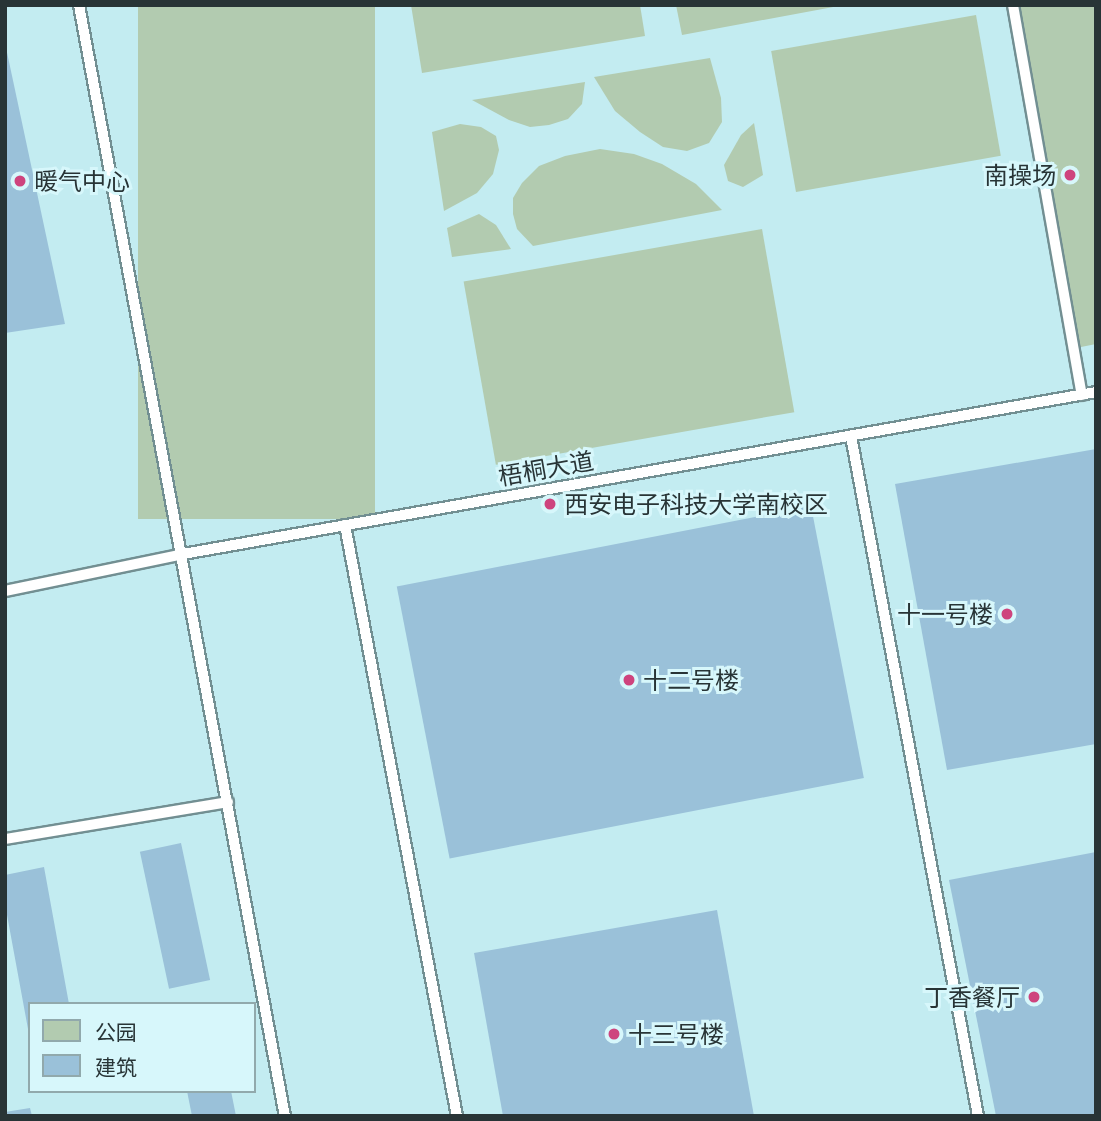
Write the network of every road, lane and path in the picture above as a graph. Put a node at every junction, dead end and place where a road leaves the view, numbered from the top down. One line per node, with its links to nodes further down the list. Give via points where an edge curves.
1 (79, 5): 7 (lane)
2 (1013, 5): 4 (lane)
3 (1096, 392): 4 (lane, 梧桐大道)
4 (1082, 395): 5 (lane, 梧桐大道)
5 (851, 436): 6 (lane, 梧桐大道); 13 (lane)
6 (345, 525): 7 (lane, 梧桐大道); 12 (lane)
7 (183, 554): 8 (lane, 梧桐大道); 9 (lane)
8 (5, 591)
9 (228, 802): 10 (lane); 11 (lane)
10 (5, 839)
11 (285, 1116)
12 (457, 1116)
13 (978, 1116)

